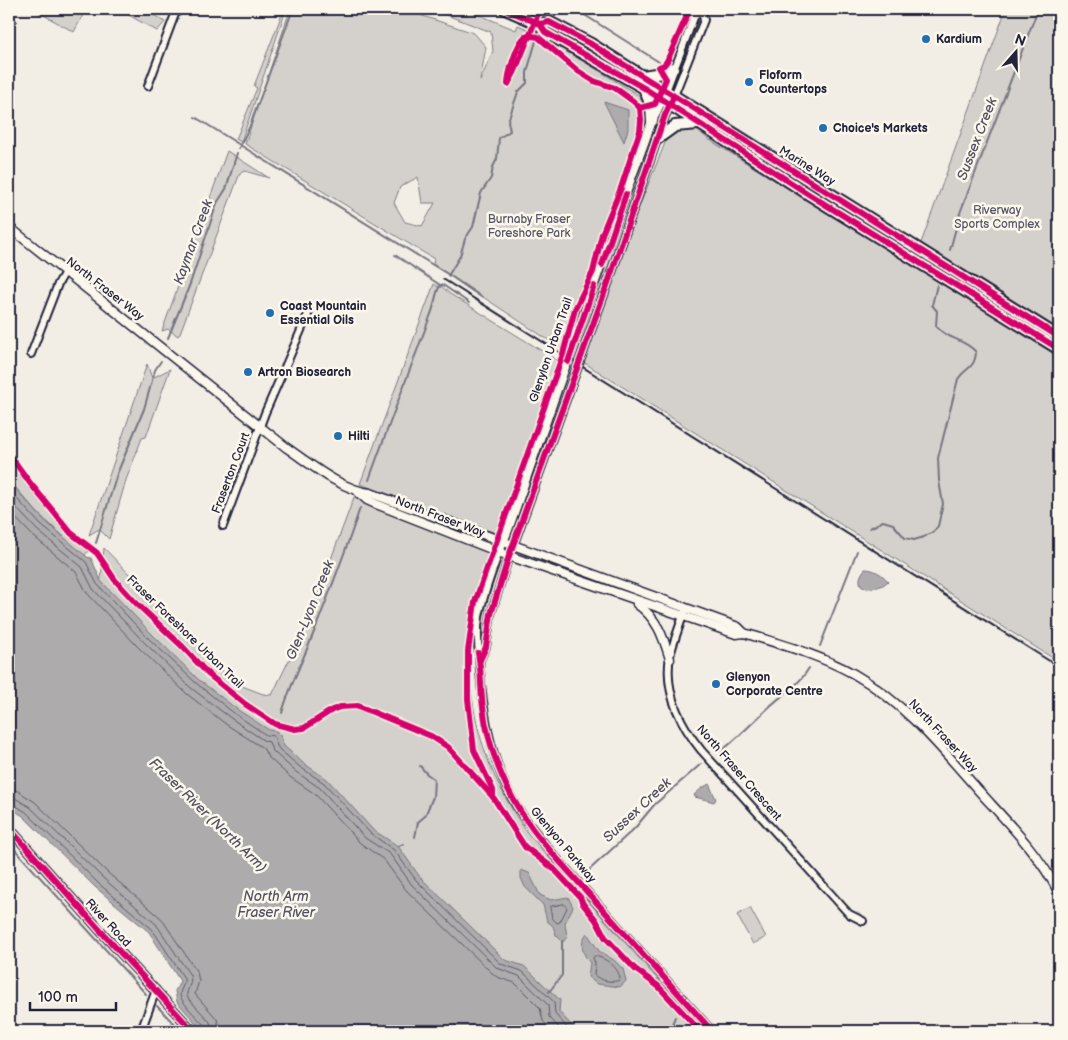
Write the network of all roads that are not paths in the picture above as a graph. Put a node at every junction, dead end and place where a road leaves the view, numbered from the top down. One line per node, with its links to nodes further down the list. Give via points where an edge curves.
1 (176, 9): 7 (street)
2 (505, 9): 4 (main road, Marine Way)
3 (702, 10): 5 (street, Glenlyon Parkway, via 695,15); 9 (street, Glenlyon Parkway, via 704,20)
4 (540, 24): 6 (main road, Marine Way, via 550,22); 8 (main road, Marine Way, via 546,32)
5 (674, 68): 6 (main road); 9 (street, Glenlyon Parkway)
6 (643, 76): 9 (main road, Marine Way)
7 (148, 86)
8 (644, 88): 9 (main road, Marine Way); 10 (main road, via 651,106)
9 (668, 98): 10 (street, Glenlyon Parkway); 11 (main road, Marine Way); 12 (street, Glenlyon Parkway); 16 (main road, Marine Way)
10 (652, 121): 22 (street, Glenlyon Parkway)
11 (698, 124): 12 (main road, via 675,126); 17 (main road, Marine Way)
12 (658, 139): 23 (street, Glenlyon Parkway)
13 (9, 227): 14 (street, North Fraser Way)
14 (65, 272): 18 (street); 19 (street, North Fraser Way)
15 (309, 312): 19 (street, Fraserton Court)
16 (1059, 336)
17 (1059, 349)
18 (31, 354)
19 (261, 427): 20 (street, North Fraser Way, via 314,467); 21 (street, Fraserton Court)
20 (358, 492): 22 (street, North Fraser Way, via 370,493); 24 (street, North Fraser Way, via 376,504)
21 (223, 526)
22 (504, 541): 23 (street, North Fraser Way); 24 (street, Glenlyon Parkway)
23 (512, 544): 25 (street, Glenlyon Parkway); 27 (street, North Fraser Way)
24 (499, 552): 25 (street, North Fraser Way); 31 (street, Glenlyon Parkway, via 479,617 476,642)
25 (509, 556): 26 (street, North Fraser Way); 31 (street, Glenlyon Parkway)
26 (629, 598): 28 (street, North Fraser Way); 30 (street, via 647,610 658,625)
27 (686, 608): 28 (street, North Fraser Crescent); 29 (street, North Fraser Way, via 738,627)
28 (683, 617): 29 (street, North Fraser Way, via 736,634); 30 (street, North Fraser Crescent)
29 (744, 633): 33 (street, North Fraser Way, via 837,666 874,686 901,707 1031,850)
30 (670, 659): 34 (street, North Fraser Crescent, via 669,679 673,698 693,740 849,914)
31 (480, 660): 38 (street, Glenlyon Parkway, via 483,708 490,739 503,780 516,804 553,854)
32 (9, 828): 35 (street, River Road)
33 (1059, 893)
34 (863, 920)
35 (156, 990): 36 (street); 37 (street, River Road)
36 (141, 1031)
37 (193, 1031)
38 (712, 1031)

